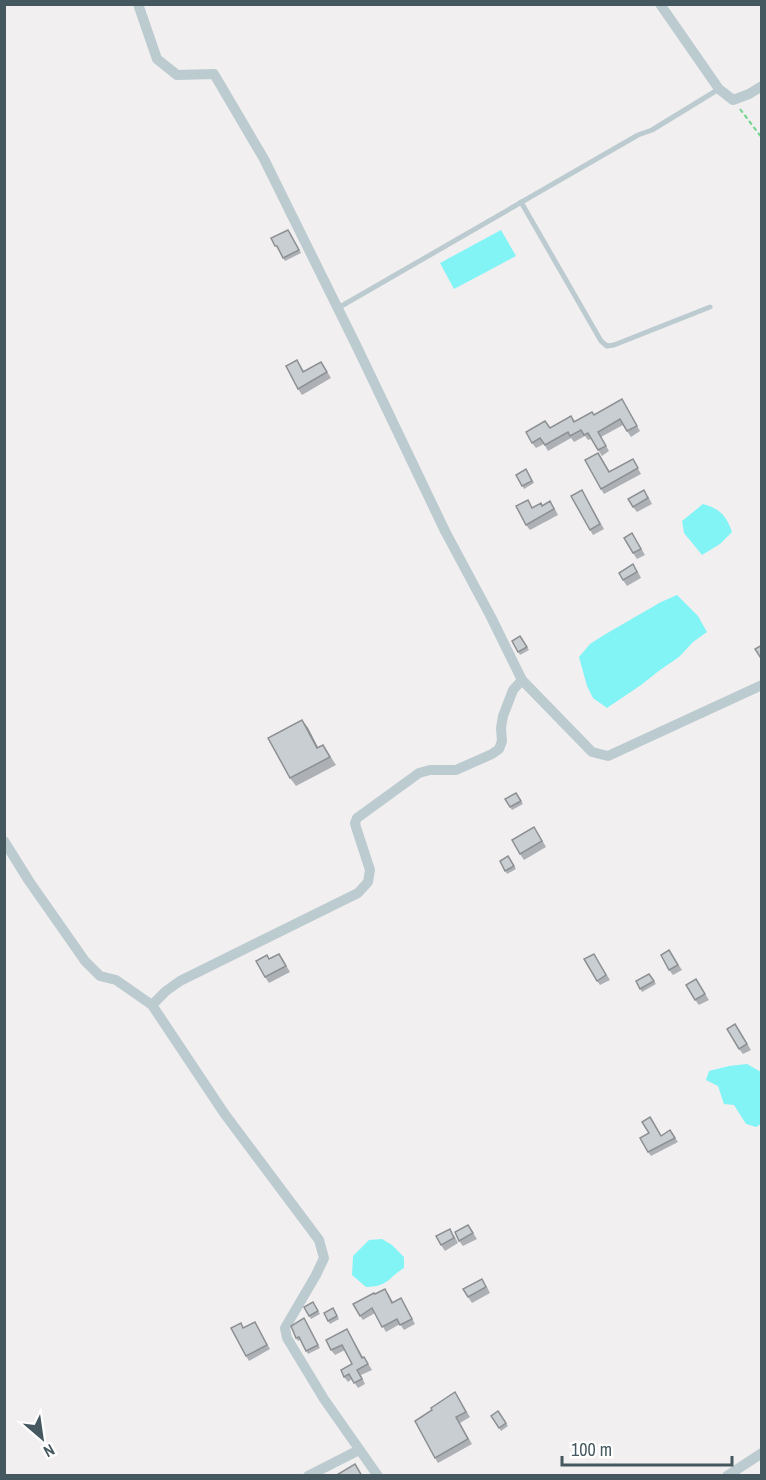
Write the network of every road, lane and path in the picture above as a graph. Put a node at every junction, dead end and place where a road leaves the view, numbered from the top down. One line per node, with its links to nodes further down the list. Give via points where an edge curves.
1 (138, 4): 9 (street, via 157,59 177,75 214,74 264,159)
2 (660, 4): 4 (street)
3 (762, 86): 5 (street)
4 (719, 89): 5 (street); 7 (lane)
5 (733, 100): 6 (path)
6 (762, 138)
7 (521, 202): 8 (lane, via 607,346); 9 (lane)
8 (710, 307)
9 (338, 308): 10 (street)
10 (522, 680): 11 (street, via 592,752 609,756); 13 (street, via 513,690 503,716 498,749 456,770 419,773 357,818 356,827 370,870 368,882 358,893 180,981)
11 (762, 686)
12 (4, 841): 13 (street, via 85,961 100,976 116,980)
13 (152, 1005): 14 (street, via 225,1113 320,1240 324,1258 285,1328 287,1338)
14 (359, 1450): 16 (street); 17 (street)
15 (762, 1453): 18 (street)
16 (308, 1476)
17 (378, 1476)
18 (727, 1476)

